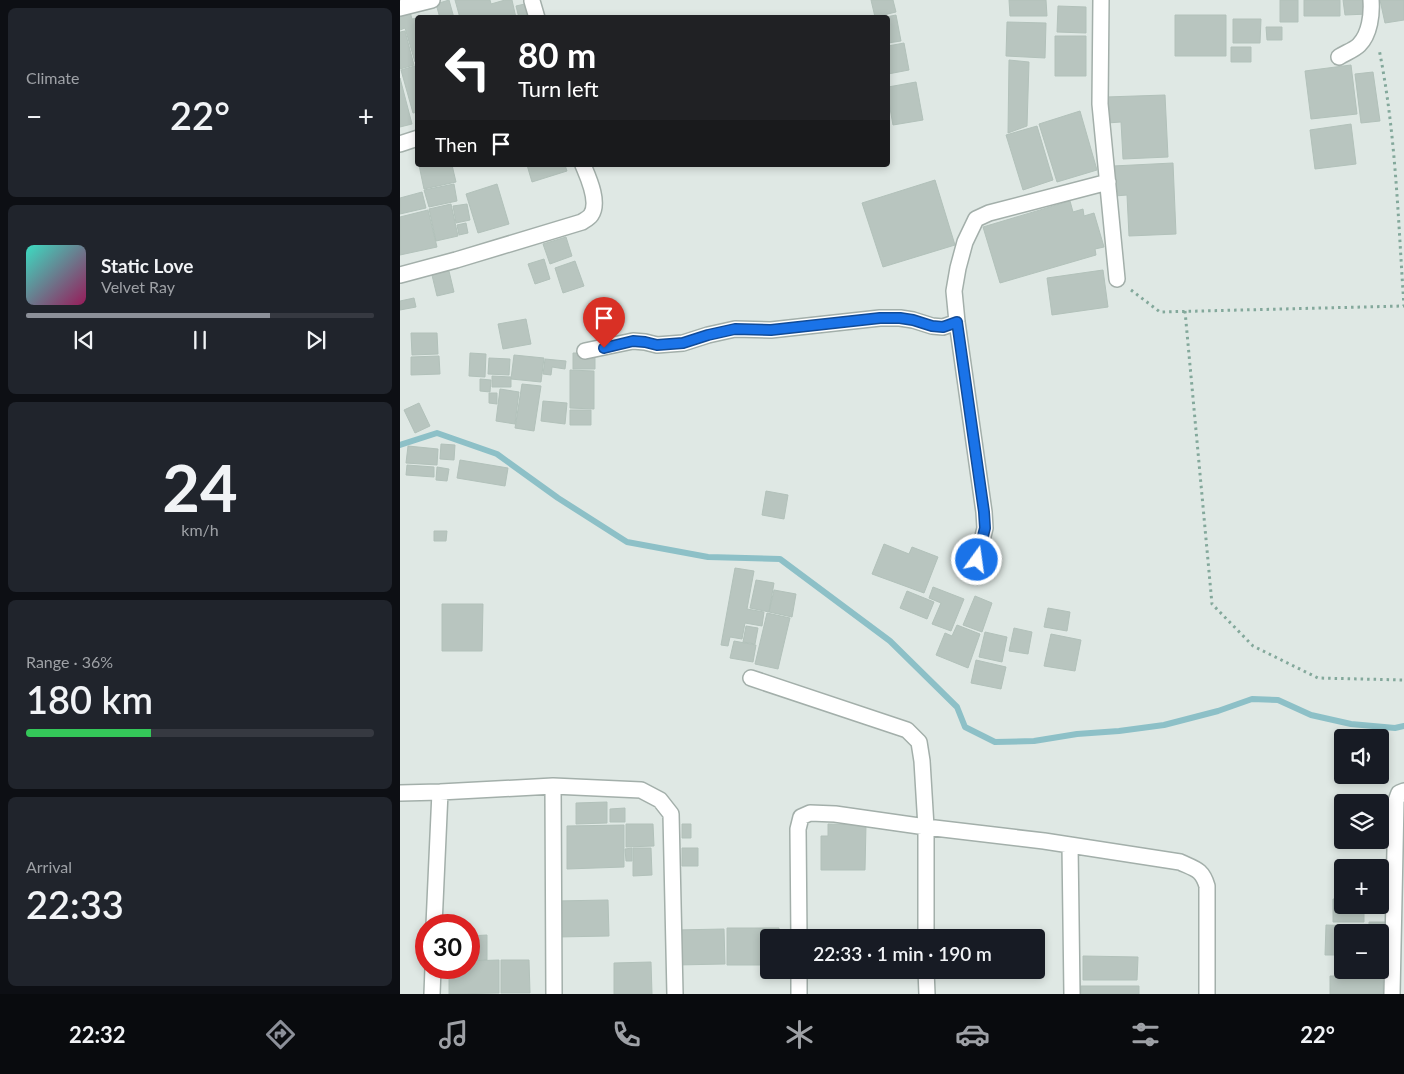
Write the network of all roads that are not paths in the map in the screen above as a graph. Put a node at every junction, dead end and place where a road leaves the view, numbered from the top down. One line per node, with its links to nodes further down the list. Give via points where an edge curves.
1 (432, 0): 5 (street)
2 (1101, 0): 11 (street, via 1100,104)
3 (1371, 0): 7 (street, via 1367,32 1359,45)
4 (532, 2): 6 (street)
5 (400, 8)
6 (536, 15)
7 (1339, 57)
8 (415, 139): 9 (street)
9 (400, 144)
10 (584, 167): 12 (street, via 594,204 591,215 582,222)
11 (1108, 182): 13 (street); 14 (street, via 976,219 958,268 954,291)
12 (400, 275)
13 (1117, 279)
14 (957, 322): 15 (street, via 943,327 900,318 880,318 771,330 735,329 683,343 657,345 633,341); 16 (street, via 984,512 985,528)
15 (585, 352)
16 (977, 560)
17 (751, 678): 22 (street, via 907,730 919,742)
18 (553, 786): 20 (street); 31 (street); 32 (street, via 641,790 660,800 671,814)
19 (1404, 791): 37 (street, via 1399,793 1396,801)
20 (440, 792): 21 (street); 24 (street)
21 (400, 793)
22 (926, 827): 23 (street); 25 (street, via 828,813 810,813 801,817 798,829); 26 (street)
23 (1070, 845): 35 (street); 36 (street, via 1180,862 1204,875 1207,886)
24 (434, 914)
25 (799, 929)
26 (926, 929)
27 (432, 979): 30 (street)
28 (799, 979): 33 (street)
29 (926, 979): 34 (street)
30 (432, 994)
31 (554, 994)
32 (675, 994)
33 (799, 994)
34 (927, 994)
35 (1072, 994)
36 (1207, 994)
37 (1392, 994)

